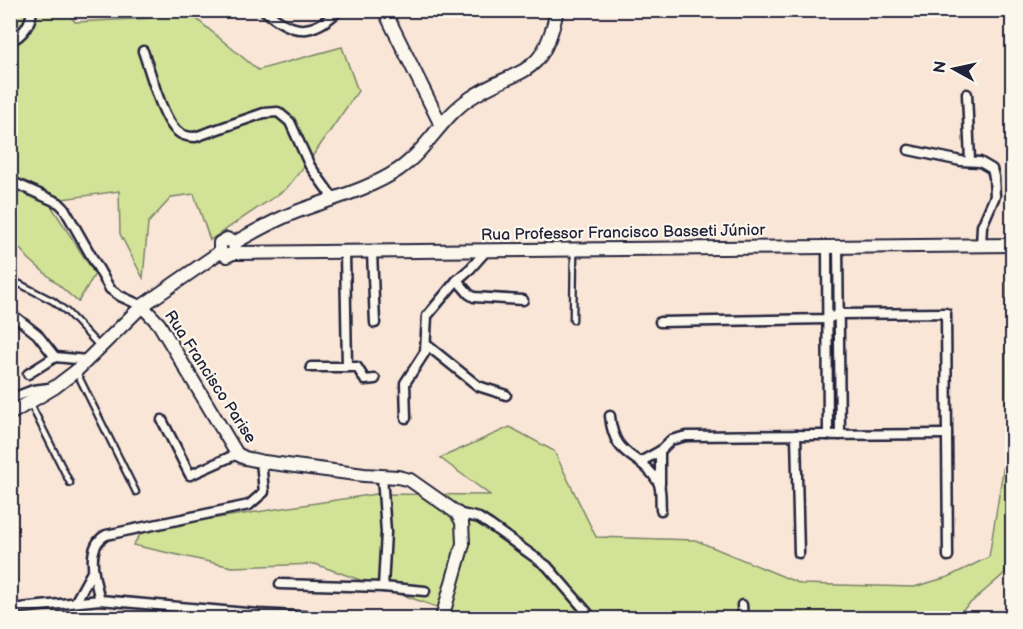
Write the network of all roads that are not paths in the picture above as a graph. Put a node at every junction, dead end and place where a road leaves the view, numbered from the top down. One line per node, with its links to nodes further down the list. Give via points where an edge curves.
1 (32, 10): 6 (street, via 26,28)
2 (264, 10): 3 (street, via 295,30 316,27)
3 (339, 10)
4 (384, 10): 9 (main road)
5 (557, 10): 9 (main road, via 551,39 532,66 470,98)
6 (10, 41)
7 (143, 51): 13 (street, via 166,115 178,133 195,137 264,113 278,112 290,122 310,166)
8 (967, 94): 11 (street)
9 (441, 125): 13 (main road, via 416,156 397,171)
10 (909, 150): 11 (street)
11 (970, 161): 14 (street, via 987,165 994,177 994,196 982,226)
12 (10, 181): 25 (street, via 59,203 110,289)
13 (333, 198): 17 (main road, via 282,218)
14 (981, 246): 15 (main road, Rua Professor Francisco Basseti Júnior); 16 (main road, Rua Professor Francisco Basseti Júnior)
15 (1012, 246)
16 (832, 247): 18 (main road, Rua Professor Francisco Basseti Júnior); 26 (street); 28 (street)
17 (234, 248): 20 (main road, Rua Professor Francisco Basseti Júnior); 25 (main road, Rua Professor Francisco Basseti Júnior, via 227,255 220,252)
18 (574, 250): 19 (main road, Rua Professor Francisco Basseti Júnior); 29 (lane)
19 (486, 251): 21 (main road, Rua Professor Francisco Basseti Júnior); 23 (street)
20 (345, 252): 21 (main road, Rua Professor Francisco Basseti Júnior); 37 (street)
21 (372, 252): 31 (street)
22 (10, 279): 33 (lane, via 53,301)
23 (457, 280): 24 (street, via 474,297); 32 (street, via 427,316)
24 (524, 300)
25 (142, 306): 33 (main road); 54 (main road, Rua Francisco Parise, via 159,324)
26 (838, 314): 28 (street); 51 (street); 52 (street, via 946,313)
27 (18, 319): 34 (street, via 37,334)
28 (827, 319): 30 (street); 50 (street)
29 (573, 320)
30 (660, 322)
31 (375, 323)
32 (427, 345): 42 (street, via 478,386); 47 (street, via 405,383)
33 (100, 347): 35 (main road)
34 (55, 357): 35 (street); 39 (street)
35 (87, 360): 38 (main road)
36 (311, 367): 37 (street)
37 (347, 367): 40 (street, via 357,367 365,380)
38 (76, 371): 41 (main road); 60 (lane)
39 (28, 374)
40 (375, 380)
41 (55, 387): 43 (street); 44 (main road)
42 (507, 395)
43 (10, 399)
44 (30, 403): 45 (main road); 58 (lane)
45 (10, 414)
46 (610, 416): 56 (street, via 616,442)
47 (406, 418)
48 (162, 420): 54 (street, via 190,476)
49 (796, 435): 50 (street); 53 (street, via 686,436 671,440); 63 (street)
50 (828, 435): 51 (street)
51 (840, 435): 52 (street)
52 (947, 435): 64 (street)
53 (660, 451): 56 (street); 59 (street)
54 (237, 454): 55 (main road, Rua Francisco Parise)
55 (261, 461): 57 (main road, Rua Francisco Parise); 65 (street, via 264,492 249,505 106,535 99,539 94,551)
56 (640, 462): 59 (street)
57 (382, 476): 62 (main road, Rua Francisco Parise, via 410,480); 67 (street, via 386,532)
58 (70, 483)
59 (660, 484): 61 (street)
60 (136, 492)
61 (661, 510)
62 (457, 513): 74 (main road, via 462,522 463,544); 75 (street, via 479,518 547,566)
63 (799, 553)
64 (948, 556)
65 (92, 572): 69 (street); 70 (street)
66 (280, 584): 67 (street)
67 (383, 587): 68 (street)
68 (425, 591)
69 (100, 600): 70 (street); 73 (street)
70 (76, 601): 72 (street)
71 (742, 605): 76 (street)
72 (10, 609)
73 (340, 618)
74 (442, 618)
75 (592, 618)
76 (743, 618)

